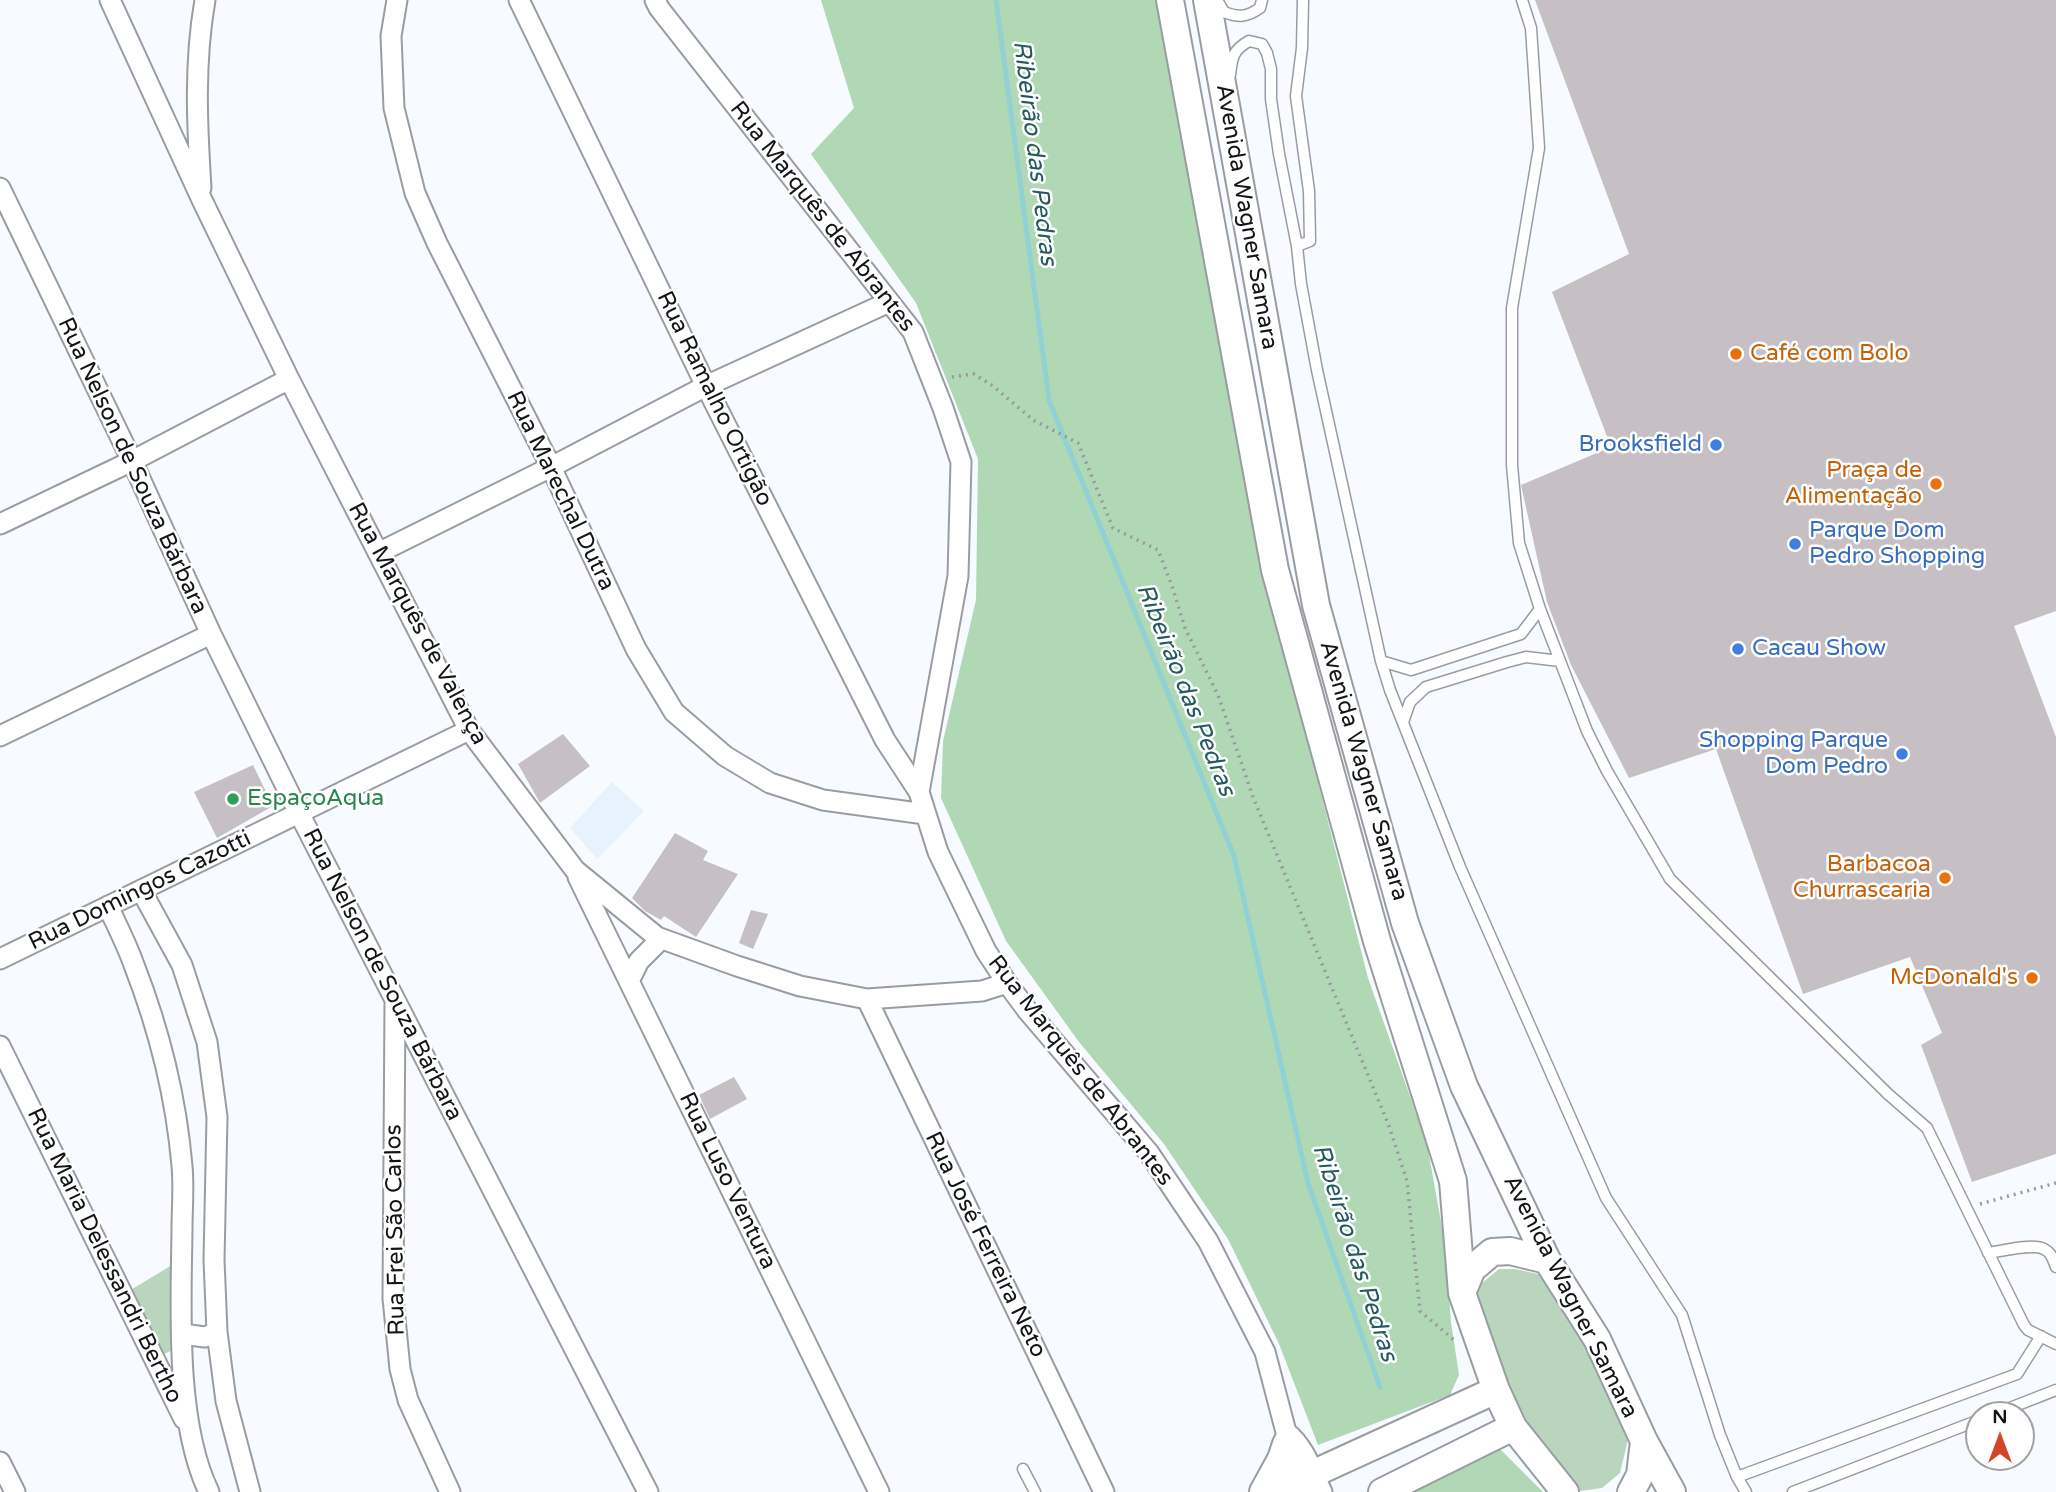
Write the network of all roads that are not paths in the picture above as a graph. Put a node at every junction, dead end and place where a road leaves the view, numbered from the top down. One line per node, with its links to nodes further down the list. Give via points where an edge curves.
1 (110, 0): 14 (street)
2 (205, 0): 14 (street, Rua Marquês de Valença, via 196,107)
3 (397, 0): 20 (street, Rua Marechal Dutra, via 391,36 394,108 415,193)
4 (519, 0): 18 (street, Rua Ramalho Ortigão)
5 (655, 0): 16 (street, Rua Marquês de Abrantes)
6 (1170, 0): 48 (main road, Avenida Wagner Samara, via 1275,570 1377,941 1453,1181)
7 (1207, 0): 12 (main road, Avenida Wagner Samara)
8 (1217, 0): 9 (lane, via 1224,12 1248,16 1260,8)
9 (1262, 0)
10 (1303, 0): 15 (lane, via 1296,96 1309,191 1310,241)
11 (1522, 0): 23 (lane, via 1531,29 1539,148 1511,308 1512,465 1519,543)
12 (1226, 107): 15 (lane, via 1232,59 1238,47 1249,41 1262,44 1271,69 1279,154); 46 (main road, Avenida Wagner Samara, via 1317,605 1405,923 1464,1086)
13 (0, 188): 19 (street, Rua Nelson de Souza Bárbara)
14 (201, 200): 17 (street, Rua Marquês de Valença)
15 (1297, 246): 25 (lane, via 1317,370)
16 (890, 302): 18 (street); 30 (street, Rua Marquês de Abrantes, via 914,332 961,462 958,576)
17 (289, 379): 19 (street); 22 (street, Rua Marquês de Valença)
18 (706, 386): 20 (street); 30 (street, Rua Ramalho Ortigão, via 885,740)
19 (132, 461): 21 (street); 24 (street, Rua Nelson de Souza Bárbara)
20 (551, 467): 22 (street); 32 (street, Rua Marechal Dutra, via 636,649 674,712 725,756 770,783 823,800)
21 (0, 524)
22 (378, 553): 28 (street, Rua Marquês de Valença)
23 (1540, 608): 25 (lane, via 1521,634 1411,670); 26 (lane)
24 (211, 634): 29 (street); 31 (street, Rua Nelson de Souza Bárbara)
25 (1381, 661): 27 (lane)
26 (1560, 662): 27 (lane, via 1526,657 1426,687 1410,702); 43 (lane, via 1607,771 1670,879 1927,1128)
27 (1403, 722): 63 (lane, via 1470,890 1606,1198 1682,1315)
28 (469, 730): 31 (street, Rua Domingos Cazotti); 33 (street, Rua Marquês de Valença)
29 (0, 736)
30 (919, 792): 32 (street, Rua Marquês de Abrantes)
31 (299, 813): 34 (street, Rua Domingos Cazotti); 40 (street, Rua Nelson de Souza Bárbara)
32 (925, 814): 39 (street, Rua Marquês de Abrantes, via 944,865)
33 (575, 870): 36 (street, Rua Marquês de Valença); 38 (street, Rua Luso Ventura)
34 (141, 890): 35 (street, Rua Domingos Cazotti); 45 (street, via 181,965 208,1042 217,1117)
35 (108, 906): 37 (street, Rua Domingos Cazotti); 44 (street, via 154,1019 172,1094 182,1168)
36 (661, 939): 38 (street, via 639,961); 41 (street, Rua Marquês de Valença, via 800,986)
37 (0, 959)
38 (629, 981): 70 (street, Rua Luso Ventura)
39 (1007, 983): 41 (street, Rua Marquês de Valença, via 982,991); 59 (street, Rua Marquês de Abrantes, via 1149,1153 1208,1241 1265,1352)
40 (395, 999): 68 (street, Rua Frei São Carlos, via 393,1298 400,1369 408,1400); 69 (street, Rua Nelson de Souza Bárbara)
41 (867, 999): 72 (street, Rua José Ferreira Neto)
42 (0, 1046): 58 (street, Rua Maria Delessandri Bertho)
43 (1988, 1253): 47 (lane, via 2037,1247 2052,1256); 51 (lane, via 2024,1325)
44 (181, 1259): 45 (street, via 202,1251); 50 (street)
45 (214, 1260): 49 (street)
46 (1547, 1260): 48 (main road, via 1510,1251 1492,1252 1472,1269); 60 (main road, Avenida Wagner Samara, via 1597,1339)
47 (2056, 1267)
48 (1462, 1293): 53 (main road, Avenida Wagner Samara)
49 (217, 1332): 50 (street, via 205,1337); 67 (street, via 226,1401)
50 (181, 1334): 58 (street)
51 (2041, 1336): 52 (lane); 63 (lane, via 2017,1374)
52 (2056, 1344)
53 (1496, 1390): 57 (main road, Avenida Wagner Samara); 64 (main road)
54 (2056, 1390): 55 (lane)
55 (2028, 1401)
56 (1965, 1425): 80 (lane)
57 (1513, 1427): 75 (main road); 76 (main road, Avenida Wagner Samara)
58 (189, 1429): 66 (street)
59 (1286, 1438): 64 (street, Rua Marquês de Abrantes); 73 (main road, via 1281,1459)
60 (1644, 1441): 77 (main road, via 1640,1475); 78 (main road, Avenida Wagner Samara)
61 (0, 1462): 65 (street)
62 (1023, 1469): 71 (lane)
63 (1737, 1477): 79 (lane)
64 (1310, 1485): 74 (main road)
65 (15, 1492)
66 (209, 1492)
67 (250, 1492)
68 (450, 1492)
69 (648, 1492)
70 (879, 1492)
71 (1035, 1492)
72 (1104, 1492)
73 (1263, 1492)
74 (1273, 1492)
75 (1382, 1492)
76 (1565, 1492)
77 (1631, 1492)
78 (1672, 1492)
79 (1745, 1492)
80 (1793, 1492)

